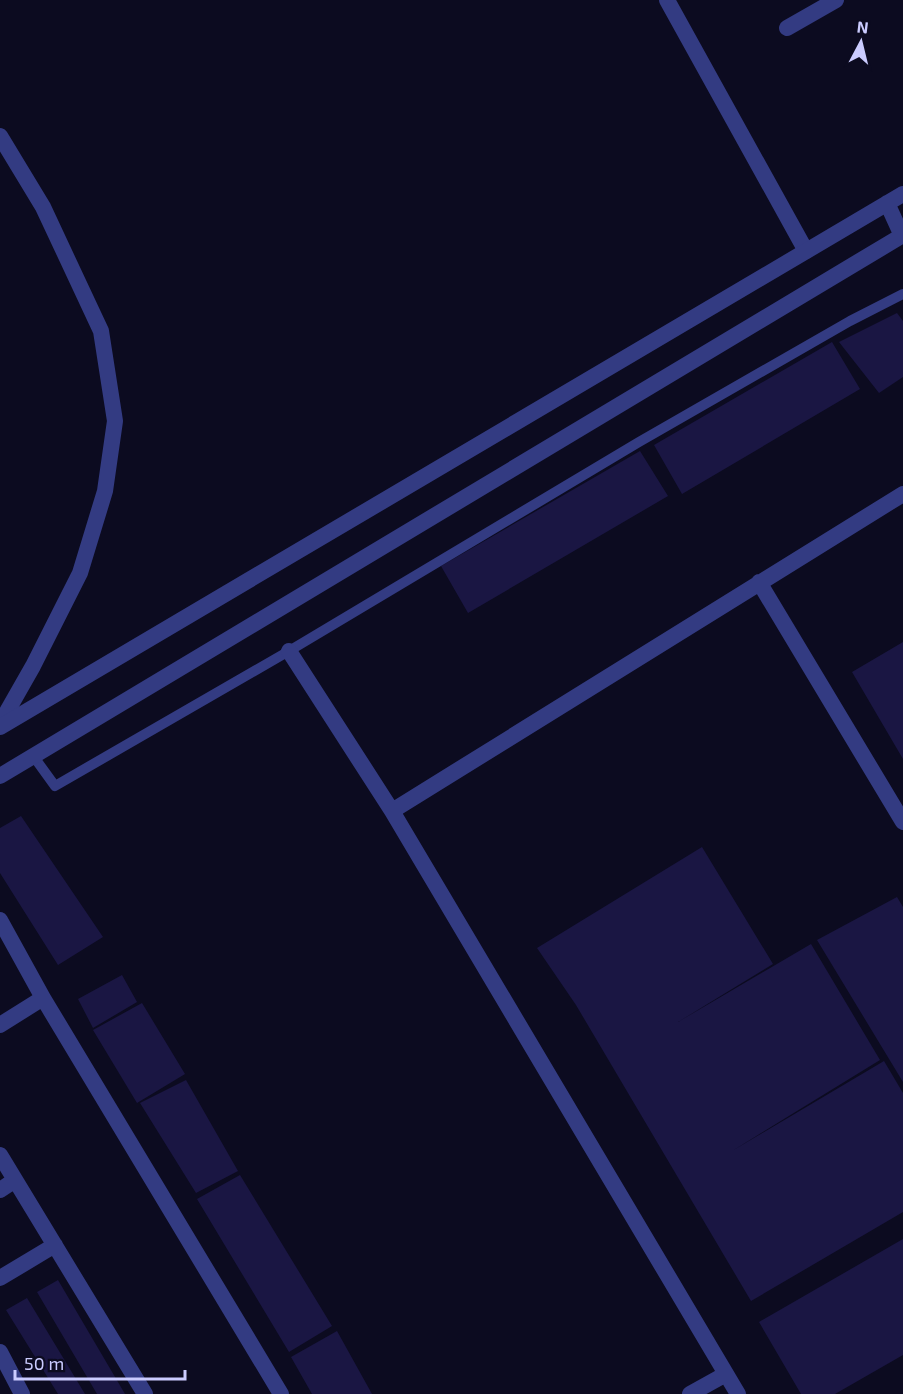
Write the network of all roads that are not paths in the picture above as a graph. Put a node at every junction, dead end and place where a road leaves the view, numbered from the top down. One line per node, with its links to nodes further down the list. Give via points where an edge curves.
1 (667, 0): 8 (street)
2 (836, 0): 3 (street)
3 (787, 28)
4 (0, 136): 13 (street, via 43,207 101,331 115,421 105,491 80,573)
5 (903, 194): 6 (street)
6 (887, 203): 7 (street); 8 (street)
7 (903, 236): 14 (street)
8 (806, 251): 13 (street)
9 (903, 294): 12 (lane, via 639,442)
10 (903, 494): 11 (street)
11 (759, 582): 16 (street); 17 (street)
12 (290, 651): 14 (lane, via 55,786); 16 (street)
13 (0, 726)
14 (34, 757): 15 (street)
15 (0, 776)
16 (392, 811): 27 (street)
17 (903, 822)
18 (0, 920): 19 (street)
19 (43, 998): 20 (street); 30 (street)
20 (0, 1025)
21 (0, 1155): 22 (street)
22 (15, 1180): 23 (street); 24 (street)
23 (0, 1190)
24 (55, 1245): 25 (street); 29 (street)
25 (0, 1278)
26 (0, 1352): 28 (street)
27 (726, 1374): 31 (street); 32 (street)
28 (22, 1394)
29 (146, 1394)
30 (281, 1394)
31 (690, 1394)
32 (738, 1394)

